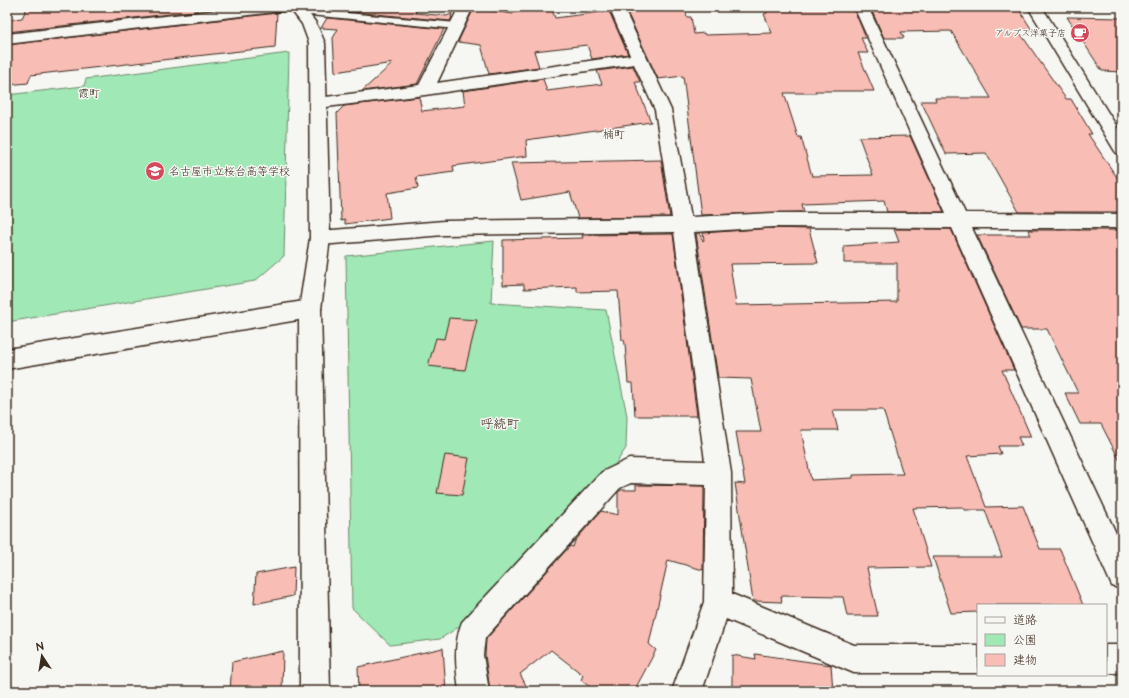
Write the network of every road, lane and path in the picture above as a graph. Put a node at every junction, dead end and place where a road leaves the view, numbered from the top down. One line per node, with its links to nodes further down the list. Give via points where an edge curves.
1 (466, 7): 6 (street)
2 (616, 7): 8 (street)
3 (861, 7): 12 (street)
4 (1035, 7): 11 (street)
5 (293, 9): 6 (lane); 7 (street); 10 (street, via 309,23 317,43)
6 (457, 26): 9 (street)
7 (7, 38)
8 (640, 58): 9 (street); 14 (street, via 663,110)
9 (425, 90): 10 (street)
10 (318, 103): 15 (street)
11 (1122, 149)
12 (959, 221): 13 (street); 14 (street, via 773,220); 19 (street)
13 (1122, 221)
14 (683, 226): 15 (street, via 444,228); 18 (street)
15 (320, 238): 16 (street)
16 (310, 309): 17 (street); 24 (street)
17 (7, 359)
18 (719, 474): 20 (street); 25 (street, via 629,471 611,480 472,632 469,655)
19 (1122, 576)
20 (718, 602): 21 (street, via 854,659); 26 (street)
21 (977, 659)
22 (1107, 659): 23 (street)
23 (1122, 659)
24 (314, 691)
25 (474, 691)
26 (687, 691)

